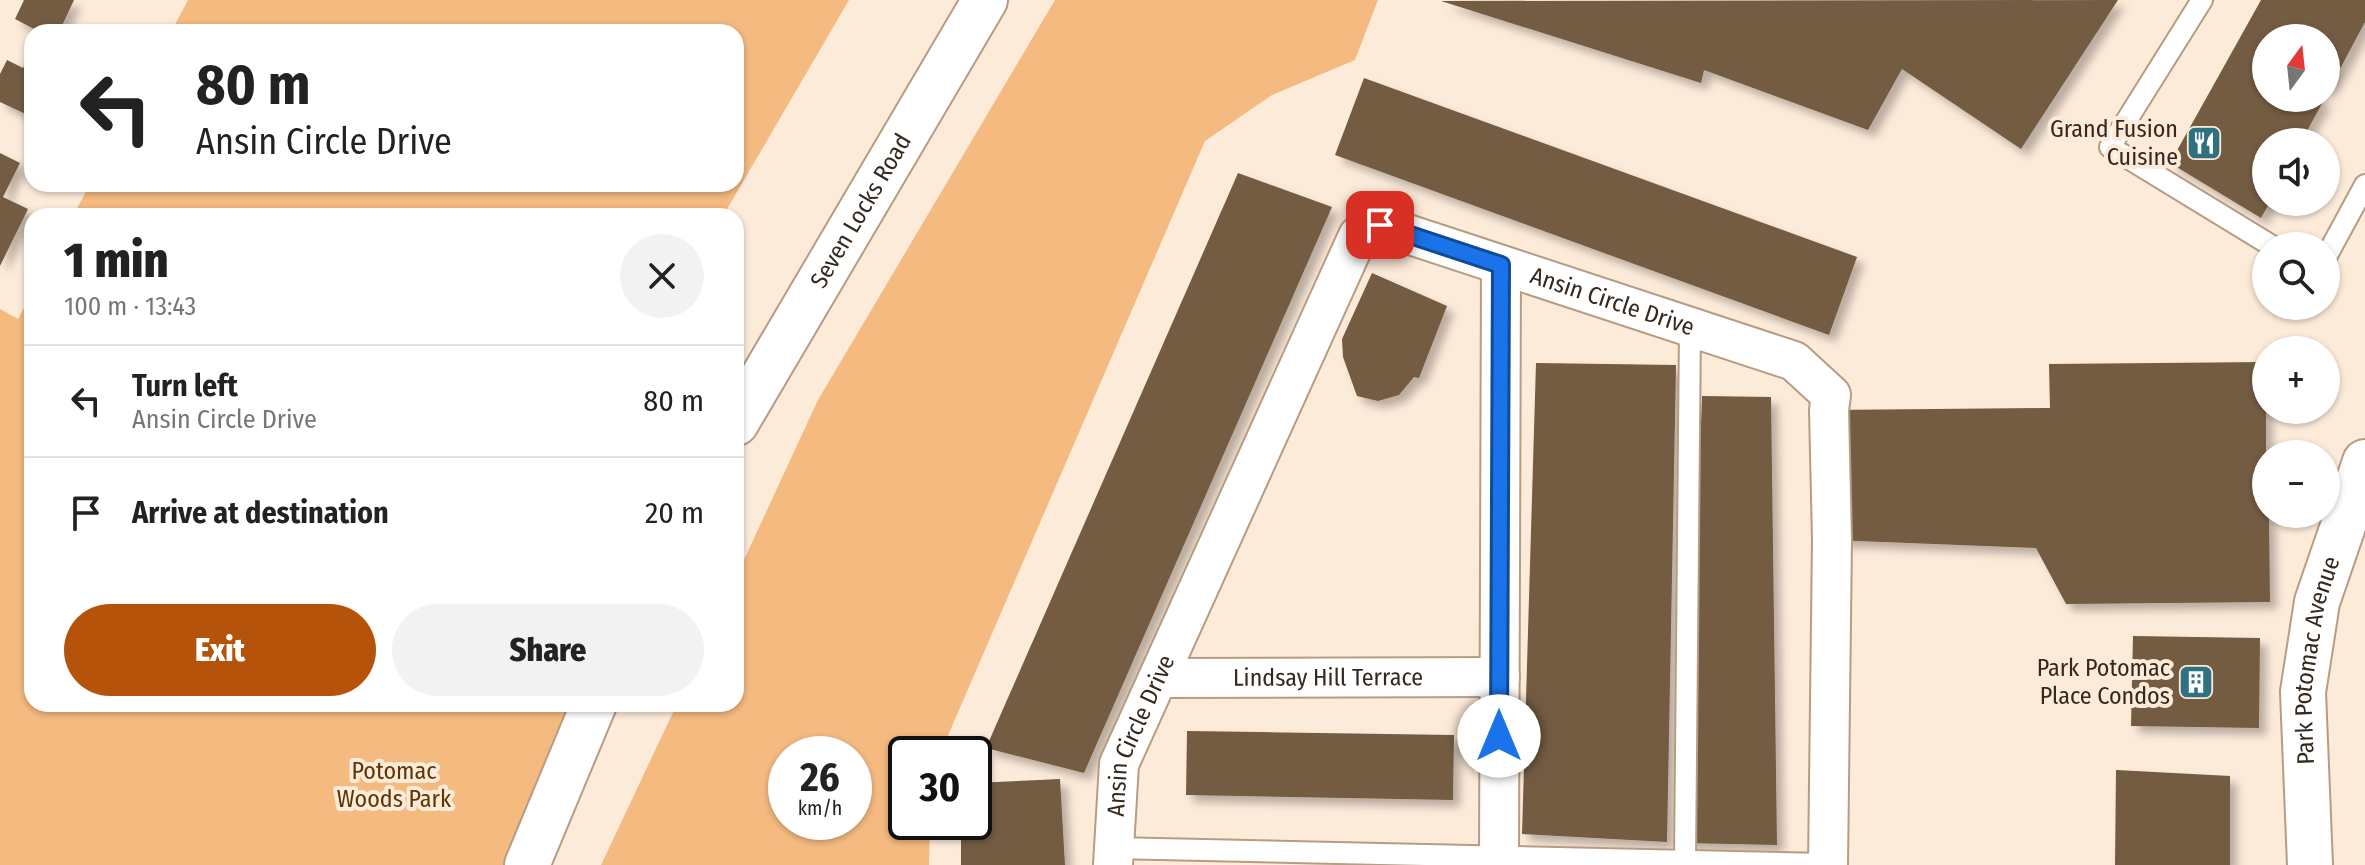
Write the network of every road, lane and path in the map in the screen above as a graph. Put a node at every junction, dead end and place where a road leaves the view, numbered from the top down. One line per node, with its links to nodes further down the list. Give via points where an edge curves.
1 (985, 0): 8 (main road, Seven Locks Road)
2 (2192, 4): 5 (lane, via 2110,147)
3 (2365, 185): 4 (lane)
4 (2340, 232)
5 (2252, 234)
6 (1501, 265): 7 (street, Ansin Circle Drive); 10 (street); 11 (street, Ansin Circle Drive, via 1380,225 1358,236)
7 (1690, 327): 15 (lane); 17 (street, Ansin Circle Drive, via 1794,361 1831,395)
8 (744, 409)
9 (2364, 467): 18 (main road, Park Potomac Avenue, via 2317,602 2303,692)
10 (1500, 677): 11 (street, Lindsay Hill Terrace); 14 (street)
11 (1158, 678): 13 (street, Ansin Circle Drive, via 1119,764)
12 (591, 712): 16 (main road)
13 (1113, 856): 14 (lane)
14 (1499, 860): 15 (lane)
15 (1685, 861): 17 (lane)
16 (527, 865)
17 (1828, 865)
18 (2310, 865)

